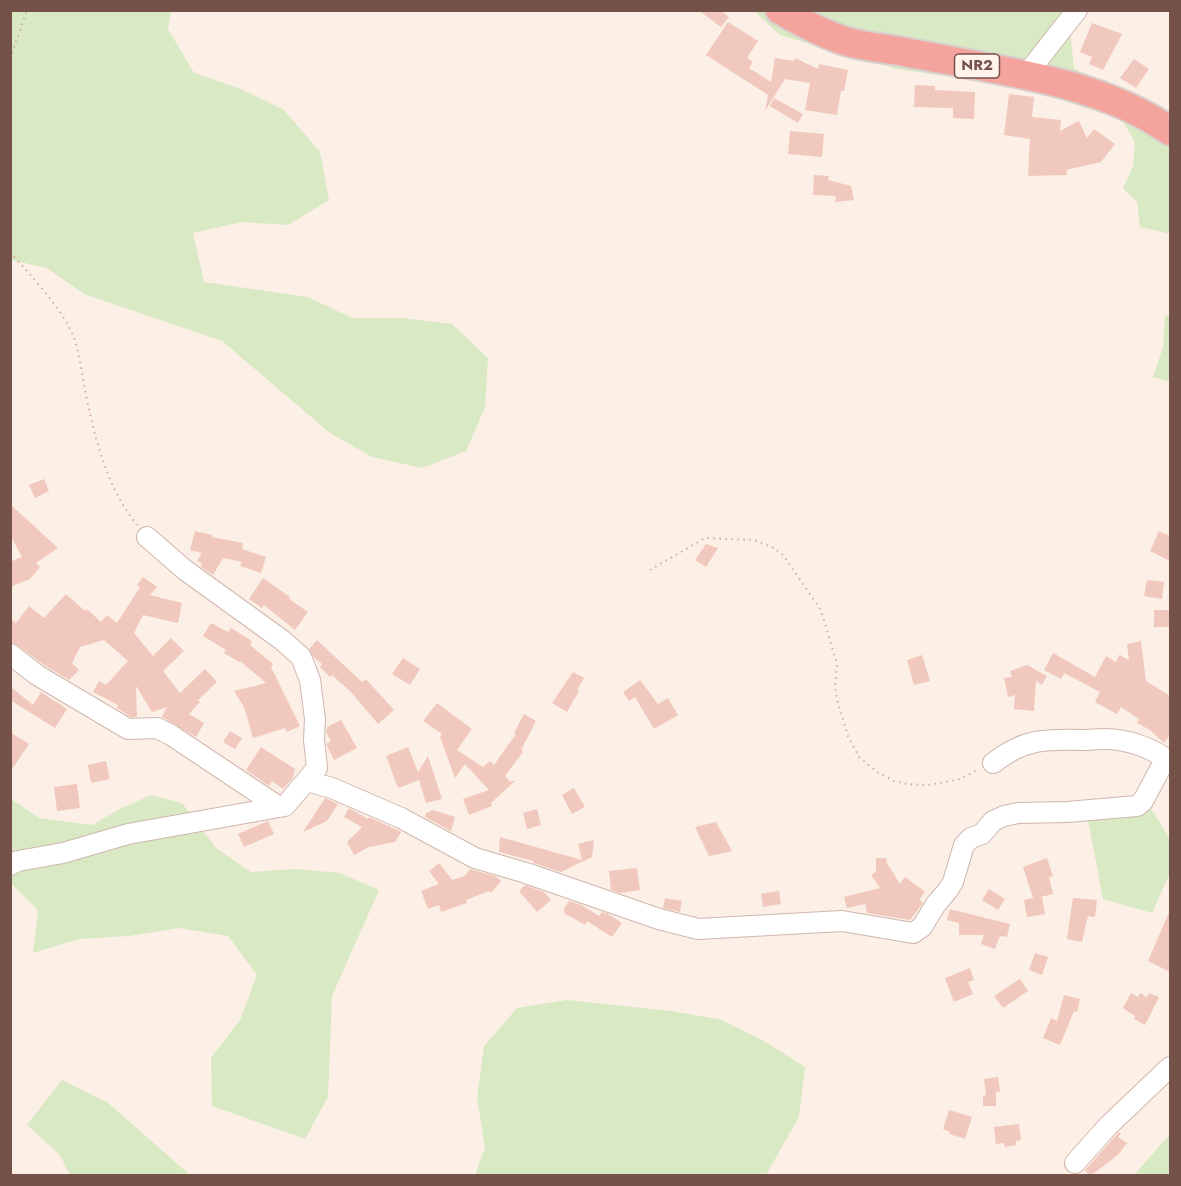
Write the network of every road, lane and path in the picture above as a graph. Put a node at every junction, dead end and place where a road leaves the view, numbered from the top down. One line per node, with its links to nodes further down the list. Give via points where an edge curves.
1 (27, 10): 4 (path)
2 (780, 10): 5 (highway, NR2, via 842,40)
3 (1077, 10): 5 (street)
4 (10, 59)
5 (1026, 75): 6 (highway, NR2, via 1127,105)
6 (1170, 131)
7 (10, 252): 8 (path, via 39,285 75,340 107,477)
8 (147, 537): 13 (street, via 301,657 310,680 315,719 317,768)
9 (650, 570): 12 (path, via 705,538 754,540 772,547 783,555 821,610 837,664 838,702 859,757 894,781 929,785 960,779)
10 (10, 654): 14 (street, via 37,675 128,729 157,728 171,735)
11 (1168, 760): 12 (street, via 1141,745 1123,741 1056,738 1029,743); 13 (street, via 1137,806 1018,813 993,821 982,834 964,845 953,882 922,927 913,933 842,921 698,929 475,858 401,818 332,788)
12 (993, 763)
13 (307, 782): 14 (street, via 285,806)
14 (279, 807): 15 (street, via 128,834)
15 (10, 865)
16 (1170, 1067): 17 (street)
17 (1075, 1162)

